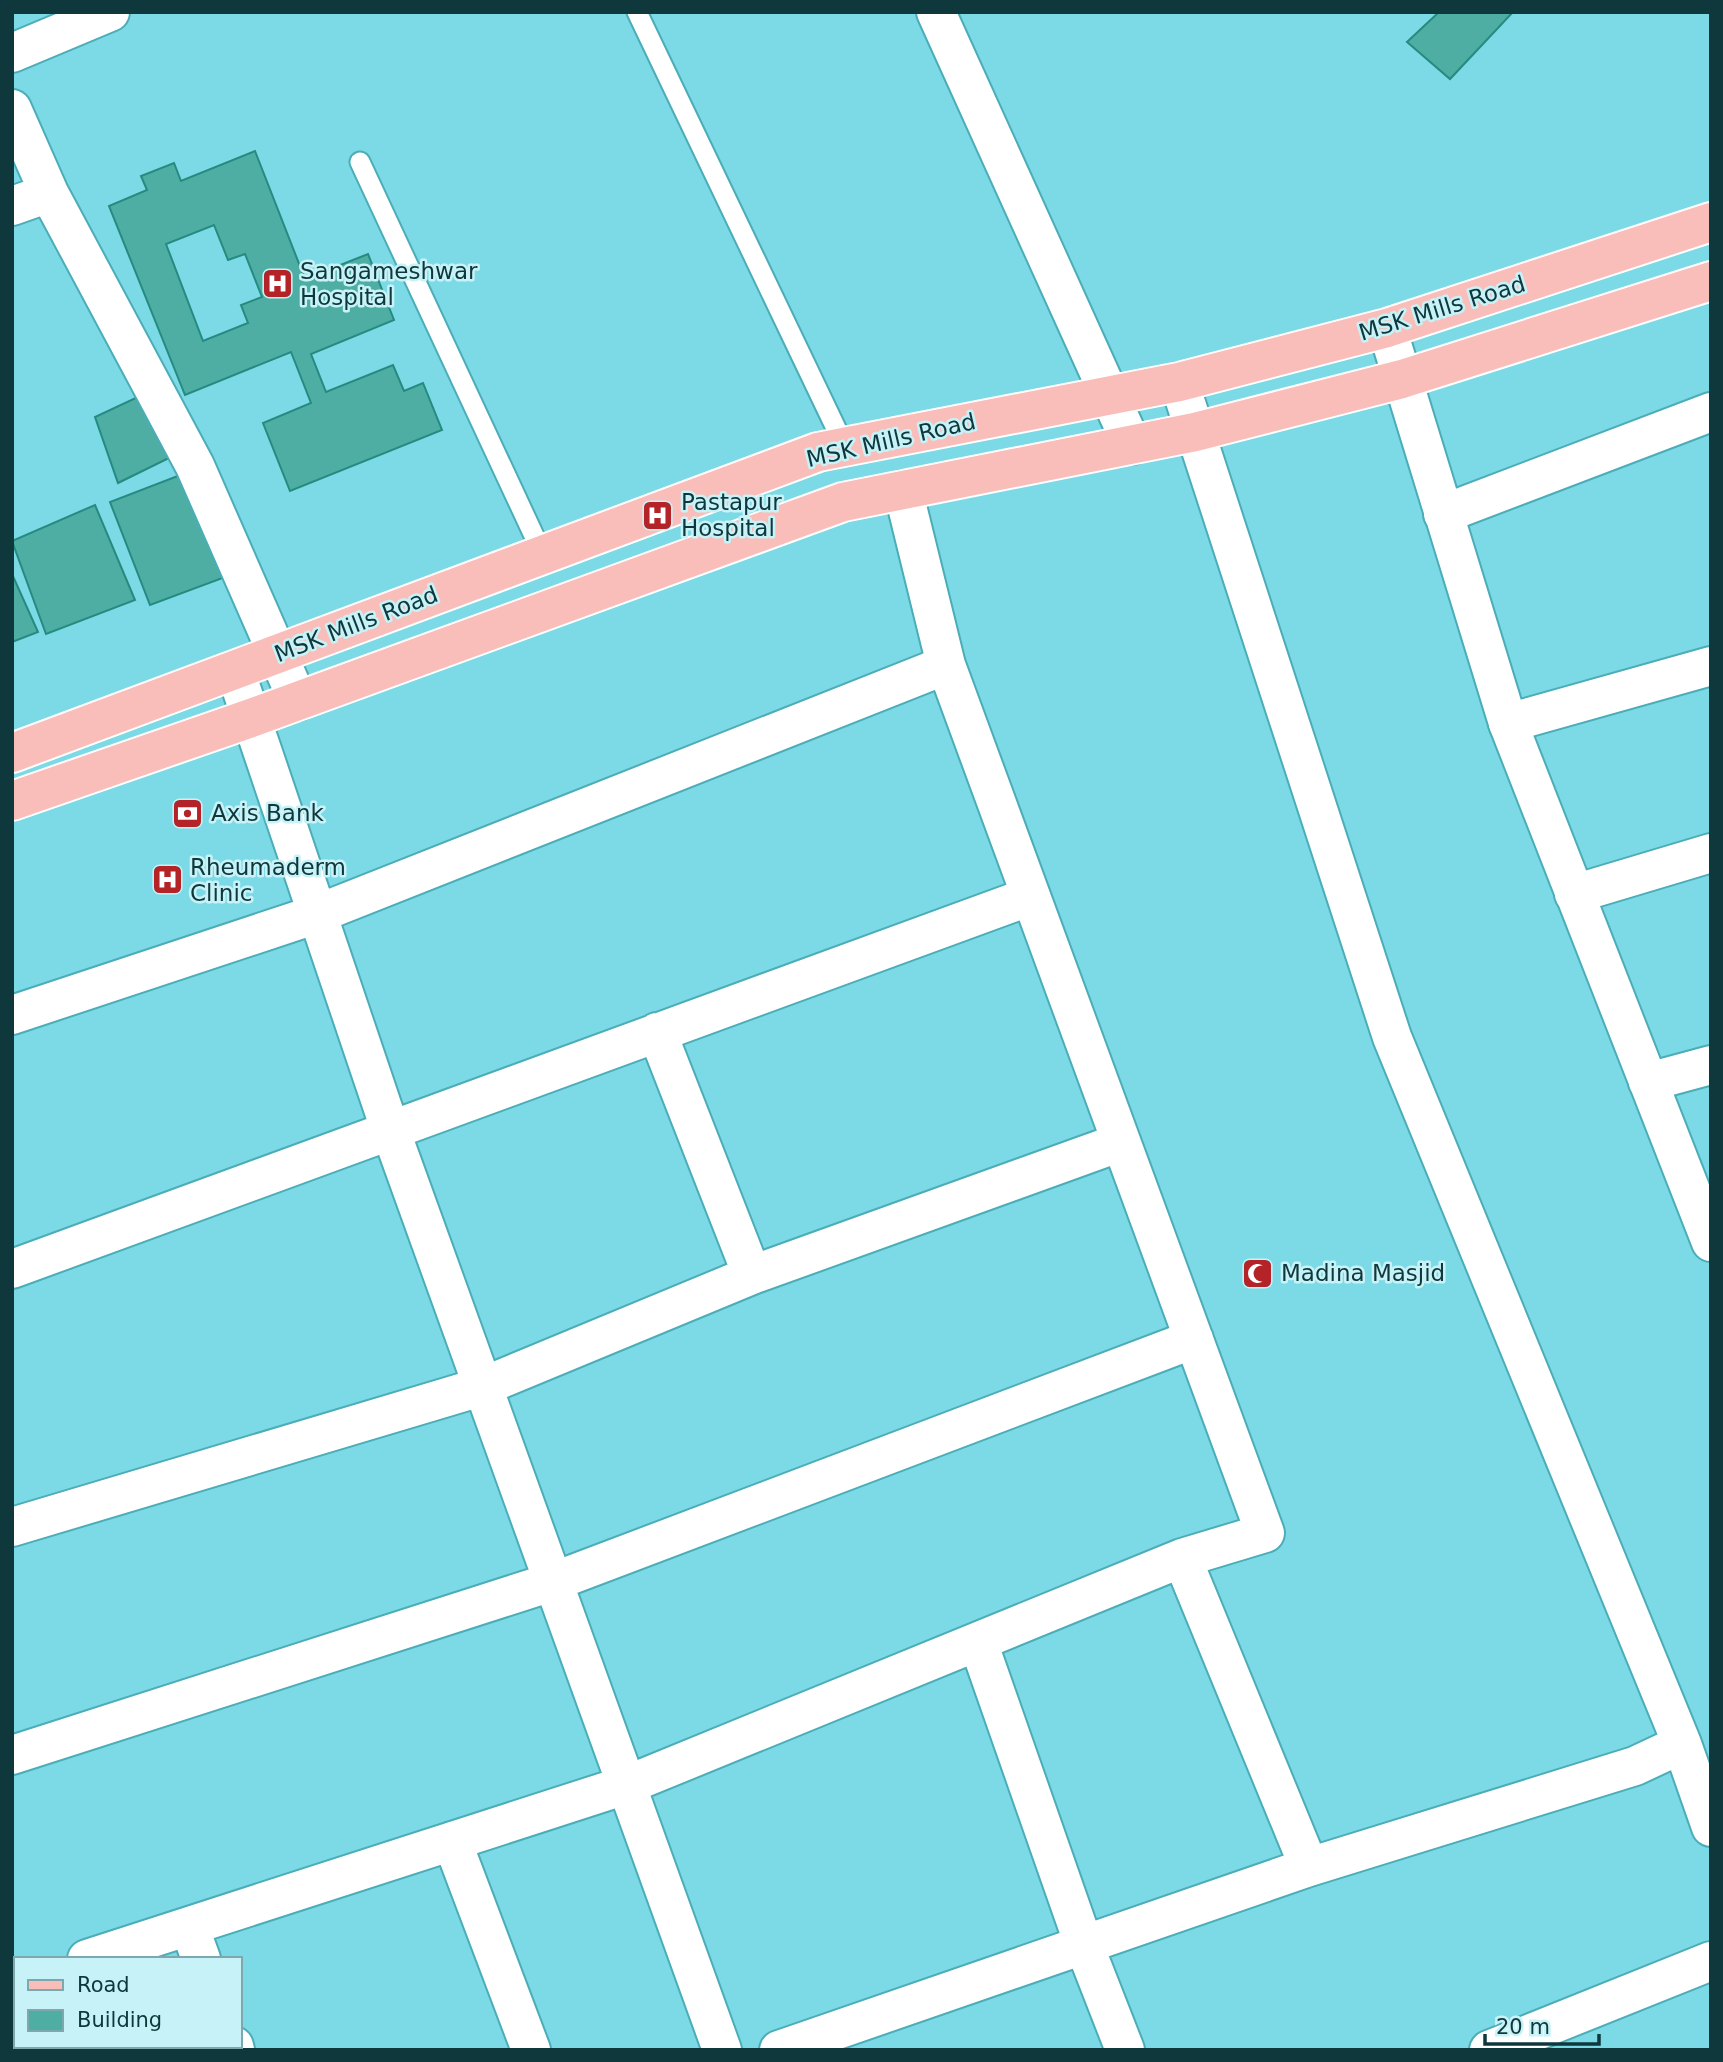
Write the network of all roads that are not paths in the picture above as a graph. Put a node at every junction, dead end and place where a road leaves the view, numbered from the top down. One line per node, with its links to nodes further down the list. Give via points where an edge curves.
1 (110, 12): 4 (street)
2 (637, 12): 18 (lane)
3 (936, 12): 14 (street)
4 (12, 52)
5 (12, 109): 7 (street)
6 (360, 162): 21 (lane)
7 (49, 193): 8 (street); 22 (street, via 195,466)
8 (12, 206)
9 (1711, 222): 11 (main road, MSK Mills Road)
10 (1711, 281): 12 (main road)
11 (1387, 328): 12 (street); 13 (main road, MSK Mills Road)
12 (1402, 379): 16 (main road); 20 (street)
13 (1179, 382): 14 (main road, MSK Mills Road); 16 (street)
14 (1108, 395): 17 (street); 18 (main road, MSK Mills Road)
15 (1711, 412): 20 (street)
16 (1195, 432): 17 (main road); 50 (street, via 1392,1037)
17 (1132, 445): 19 (main road)
18 (844, 446): 21 (main road, MSK Mills Road)
19 (903, 490): 23 (street); 26 (main road, via 843,502)
20 (1443, 514): 28 (street)
21 (543, 555): 22 (main road, MSK Mills Road)
22 (277, 653): 25 (main road, MSK Mills Road); 26 (street)
23 (946, 665): 33 (street); 34 (street)
24 (1711, 666): 28 (street)
25 (235, 670): 27 (street); 29 (main road, MSK Mills Road)
26 (298, 701): 27 (main road)
27 (251, 718): 30 (main road); 34 (street)
28 (1508, 723): 32 (street)
29 (12, 753)
30 (12, 801)
31 (1711, 853): 32 (street)
32 (1574, 894): 38 (street)
33 (1031, 896): 36 (street); 40 (street)
34 (317, 914): 35 (street); 39 (street)
35 (12, 1014)
36 (657, 1032): 39 (street); 43 (street)
37 (1711, 1065): 38 (street)
38 (1648, 1082): 41 (street)
39 (390, 1129): 42 (street); 45 (street)
40 (1121, 1142): 43 (street); 44 (street)
41 (1711, 1242)
42 (12, 1269)
43 (752, 1275): 45 (street)
44 (1194, 1339): 47 (street, via 1265,1533); 48 (street)
45 (484, 1386): 46 (street); 48 (street)
46 (12, 1527)
47 (1182, 1558): 49 (street); 55 (street)
48 (555, 1581): 51 (street); 52 (street)
49 (978, 1642): 52 (street); 57 (street)
50 (1682, 1744): 53 (street); 55 (street, via 1635,1766)
51 (12, 1755)
52 (629, 1784): 54 (street); 61 (street)
53 (1711, 1827)
54 (452, 1841): 56 (street); 60 (street)
55 (1309, 1867): 57 (street)
56 (195, 1942): 58 (street)
57 (1084, 1945): 62 (street); 63 (street)
58 (100, 1957)
59 (1711, 1961): 64 (street)
60 (531, 2050)
61 (722, 2050)
62 (779, 2050)
63 (1125, 2050)
64 (1489, 2050)

